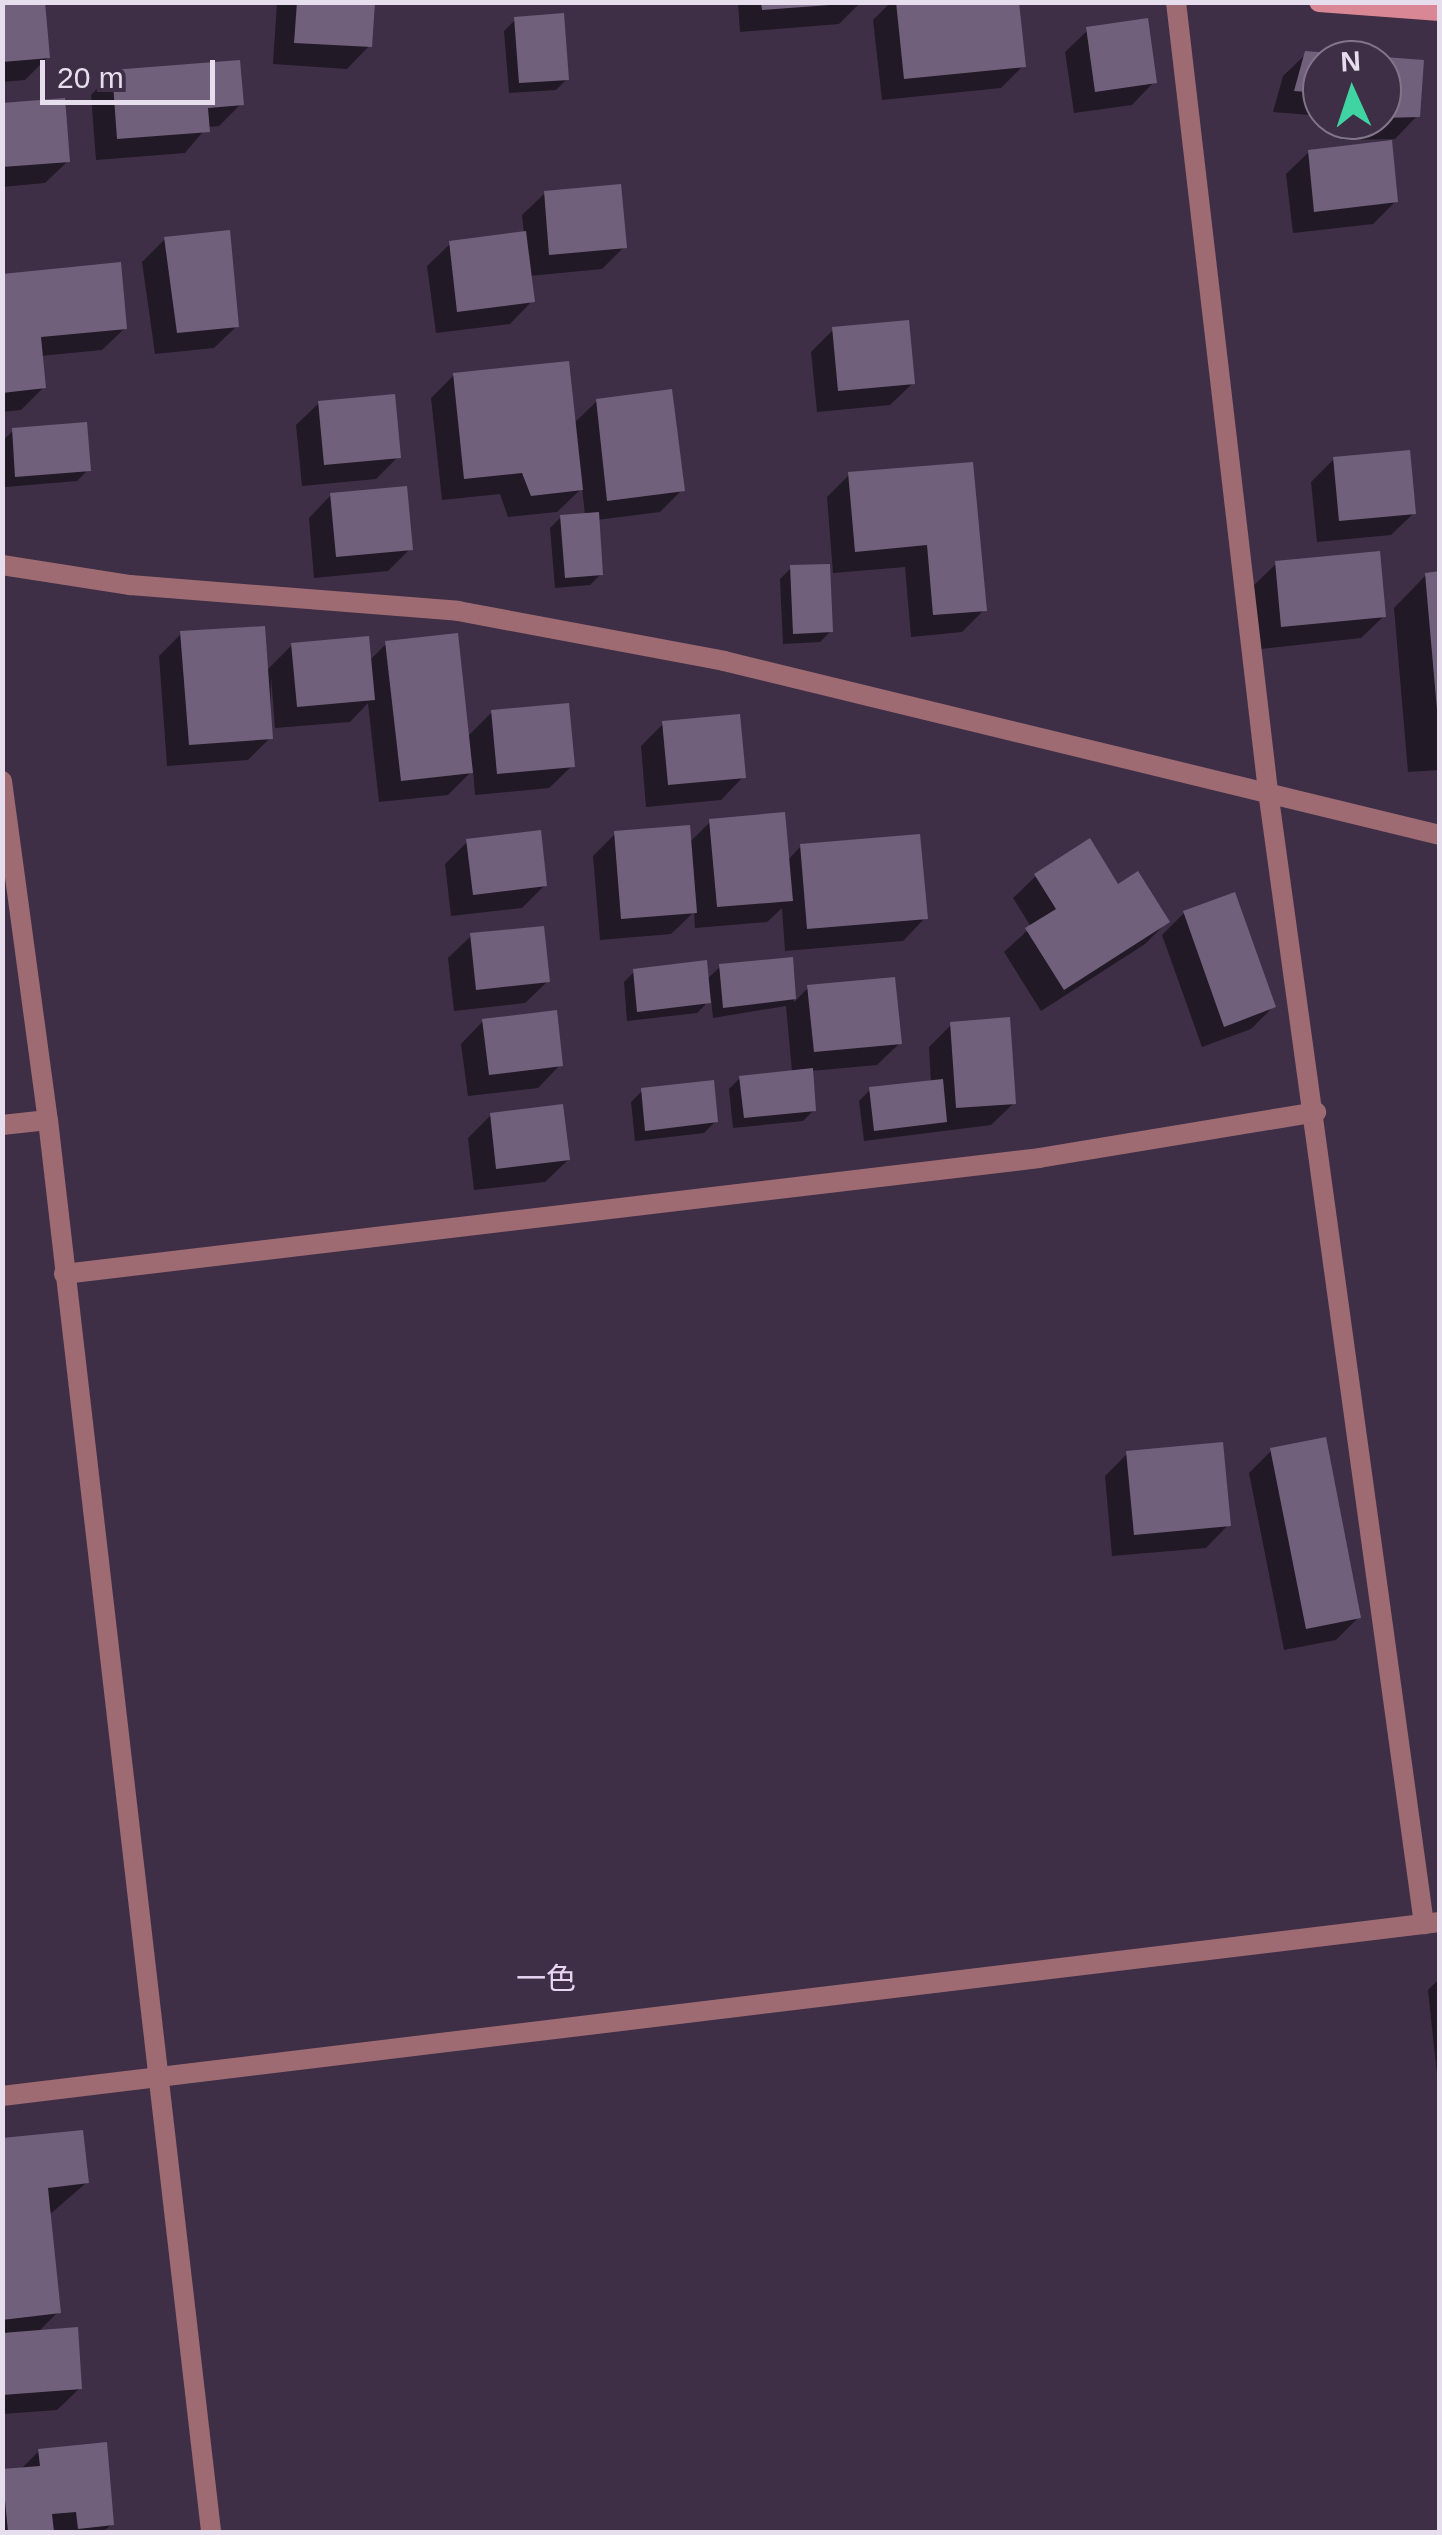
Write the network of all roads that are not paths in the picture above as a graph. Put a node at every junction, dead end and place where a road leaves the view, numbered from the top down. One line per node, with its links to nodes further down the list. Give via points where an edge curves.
1 (1176, 2): 6 (street)
2 (1319, 2): 3 (main road)
3 (1440, 11)
4 (2, 565): 6 (street, via 130,585 458,611 724,661)
5 (2, 781): 9 (street)
6 (1268, 791): 7 (street); 8 (street)
7 (1440, 835)
8 (1316, 1112): 11 (street, via 1039,1158); 12 (street)
9 (48, 1120): 10 (street); 11 (street)
10 (2, 1125)
11 (64, 1274): 13 (street)
12 (1432, 1923): 13 (street)
13 (155, 2076): 14 (street); 15 (street)
14 (2, 2096)
15 (211, 2532)

